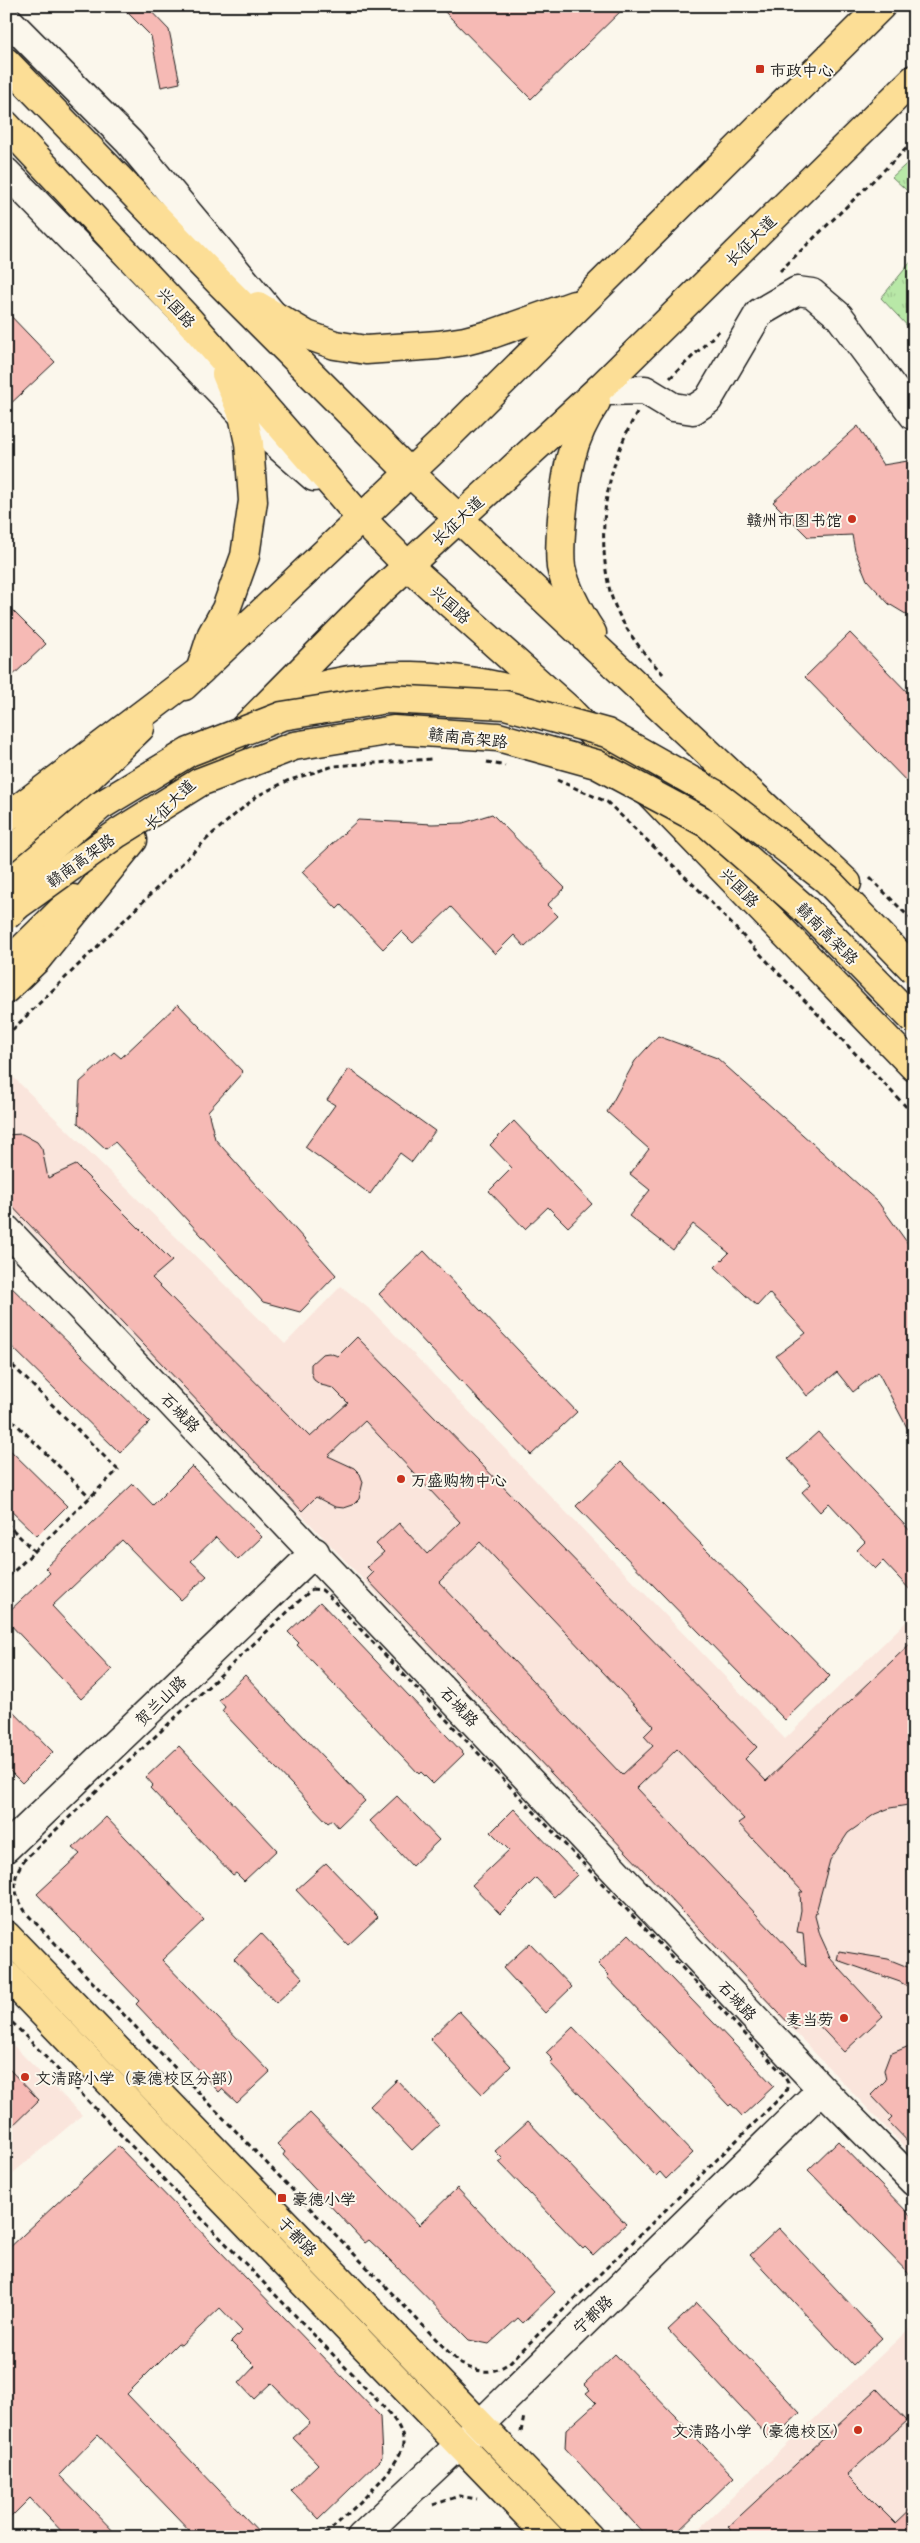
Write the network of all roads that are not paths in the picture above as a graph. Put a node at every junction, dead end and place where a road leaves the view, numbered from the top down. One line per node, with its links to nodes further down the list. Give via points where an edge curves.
1 (880, 6): 10 (main road)
2 (6, 18): 12 (street, via 129,142)
3 (6, 62): 9 (main road)
4 (914, 79): 6 (main road, 长征大道)
5 (914, 101): 6 (street)
6 (881, 111): 13 (main road, 长征大道)
7 (6, 125): 11 (main road, 兴国路)
8 (6, 172): 14 (street)
9 (221, 284): 12 (main road); 16 (main road)
10 (580, 303): 12 (main road, via 466,341 366,350 335,345); 16 (main road)
11 (187, 318): 14 (main road, via 205,336 220,360); 17 (main road, 兴国路)
12 (276, 319): 16 (street)
13 (602, 389): 15 (street, via 645,390 673,407 693,410 708,400 759,313 797,291 812,293 839,316); 18 (main road, 长征大道); 21 (main road, via 571,449 561,533 562,568 570,594 593,635 614,664)
14 (243, 415): 17 (street); 20 (main road, via 253,472 251,528 237,583 212,634)
15 (914, 416)
16 (408, 471): 17 (main road); 18 (main road)
17 (361, 518): 19 (main road, 兴国路); 20 (main road)
18 (459, 518): 19 (main road, 长征大道); 21 (main road)
19 (407, 566): 22 (main road, 兴国路); 23 (main road, 长征大道)
20 (201, 670): 24 (main road); 26 (main road)
21 (634, 684): 29 (main road, via 837,873)
22 (568, 708): 23 (main road, via 504,687 445,678 402,676 347,682 308,691); 34 (main road, 兴国路)
23 (254, 716): 25 (main road, 长征大道)
24 (6, 818)
25 (133, 840): 30 (main road, 长征大道); 32 (main road, via 37,959)
26 (6, 857)
27 (6, 886): 31 (main road, 赣南高架路, bridge, via 100,806 189,752 282,716 387,698 505,705 607,733 715,794 827,880)
28 (6, 916): 33 (main road, 赣南高架路, bridge, via 118,833 200,782 294,746 393,730 498,738 596,764 708,824 806,910)
29 (914, 950)
30 (6, 965)
31 (914, 970)
32 (6, 989)
33 (914, 1020)
34 (914, 1067)
35 (6, 1229): 36 (street, 石城路)
36 (314, 1552): 37 (street, 贺兰山路); 40 (street, 石城路)
37 (16, 1853)
38 (6, 1935): 42 (main road, 于都路)
39 (6, 1975): 43 (main road, 于都路)
40 (822, 2090): 41 (street, 石城路); 42 (street, 宁都路)
41 (914, 2182)
42 (480, 2424): 43 (street, 宁都路); 46 (main road, 于都路)
43 (460, 2444): 44 (street, 宁都路); 45 (main road, 于都路)
44 (361, 2537)
45 (548, 2537)
46 (589, 2537)

